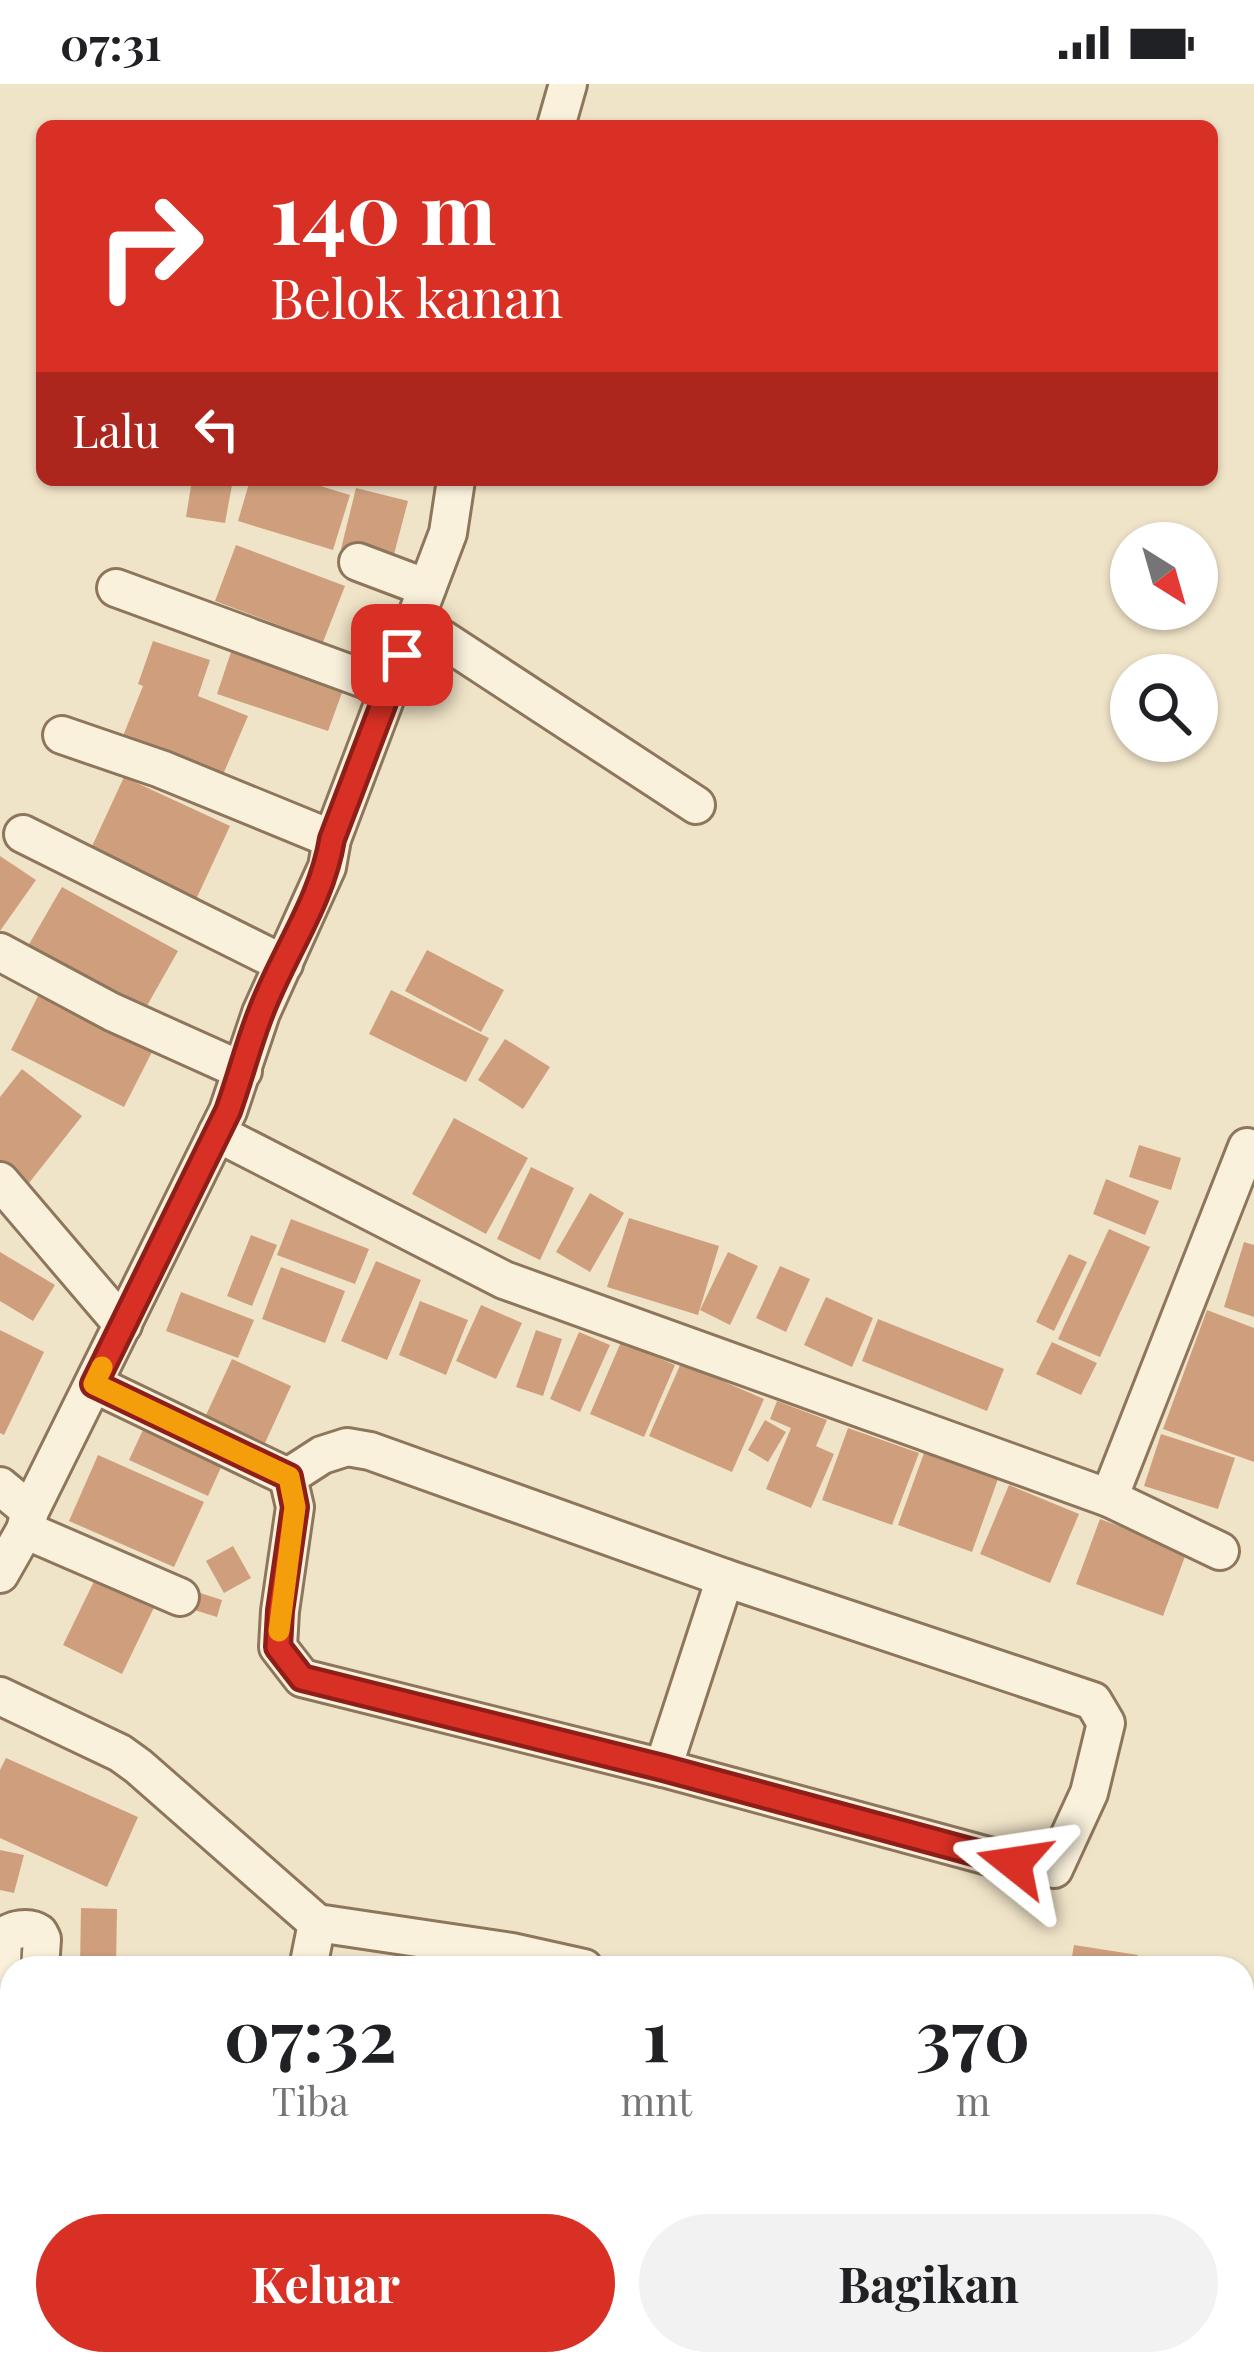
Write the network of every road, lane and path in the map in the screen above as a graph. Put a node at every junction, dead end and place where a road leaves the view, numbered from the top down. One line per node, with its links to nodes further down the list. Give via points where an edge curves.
1 (568, 84): 2 (street)
2 (558, 120)
3 (455, 486): 6 (street, via 448,533)
4 (358, 562): 6 (street)
5 (116, 588): 7 (street)
6 (421, 604): 7 (street); 9 (street)
7 (389, 688): 11 (street)
8 (62, 735): 11 (street)
9 (696, 805)
10 (23, 834): 13 (street)
11 (332, 839): 13 (street)
12 (0, 952): 14 (street)
13 (284, 964): 14 (street)
14 (243, 1071): 15 (street)
15 (217, 1133): 18 (street); 22 (street, via 504,1280)
16 (1246, 1147): 22 (street)
17 (0, 1181): 18 (street)
18 (123, 1324): 19 (street)
19 (94, 1384): 20 (street); 23 (street)
20 (289, 1477): 26 (street, via 322,1455 370,1451); 29 (street, via 295,1507 278,1647 302,1678)
21 (0, 1486): 23 (street)
22 (1109, 1498): 24 (street)
23 (28, 1520): 25 (street); 27 (street)
24 (1220, 1551)
25 (0, 1574)
26 (725, 1578): 29 (street); 29 (street, via 1093,1701 1106,1723 1089,1793 1054,1869)
27 (180, 1597)
28 (0, 1696): 30 (street, via 120,1753)
29 (663, 1768)
30 (316, 1923): 33 (street); 34 (street)
31 (1, 1956): 32 (street, via 5,1934 31,1929 39,1933)
32 (40, 1956)
33 (310, 1956)
34 (489, 1956)

